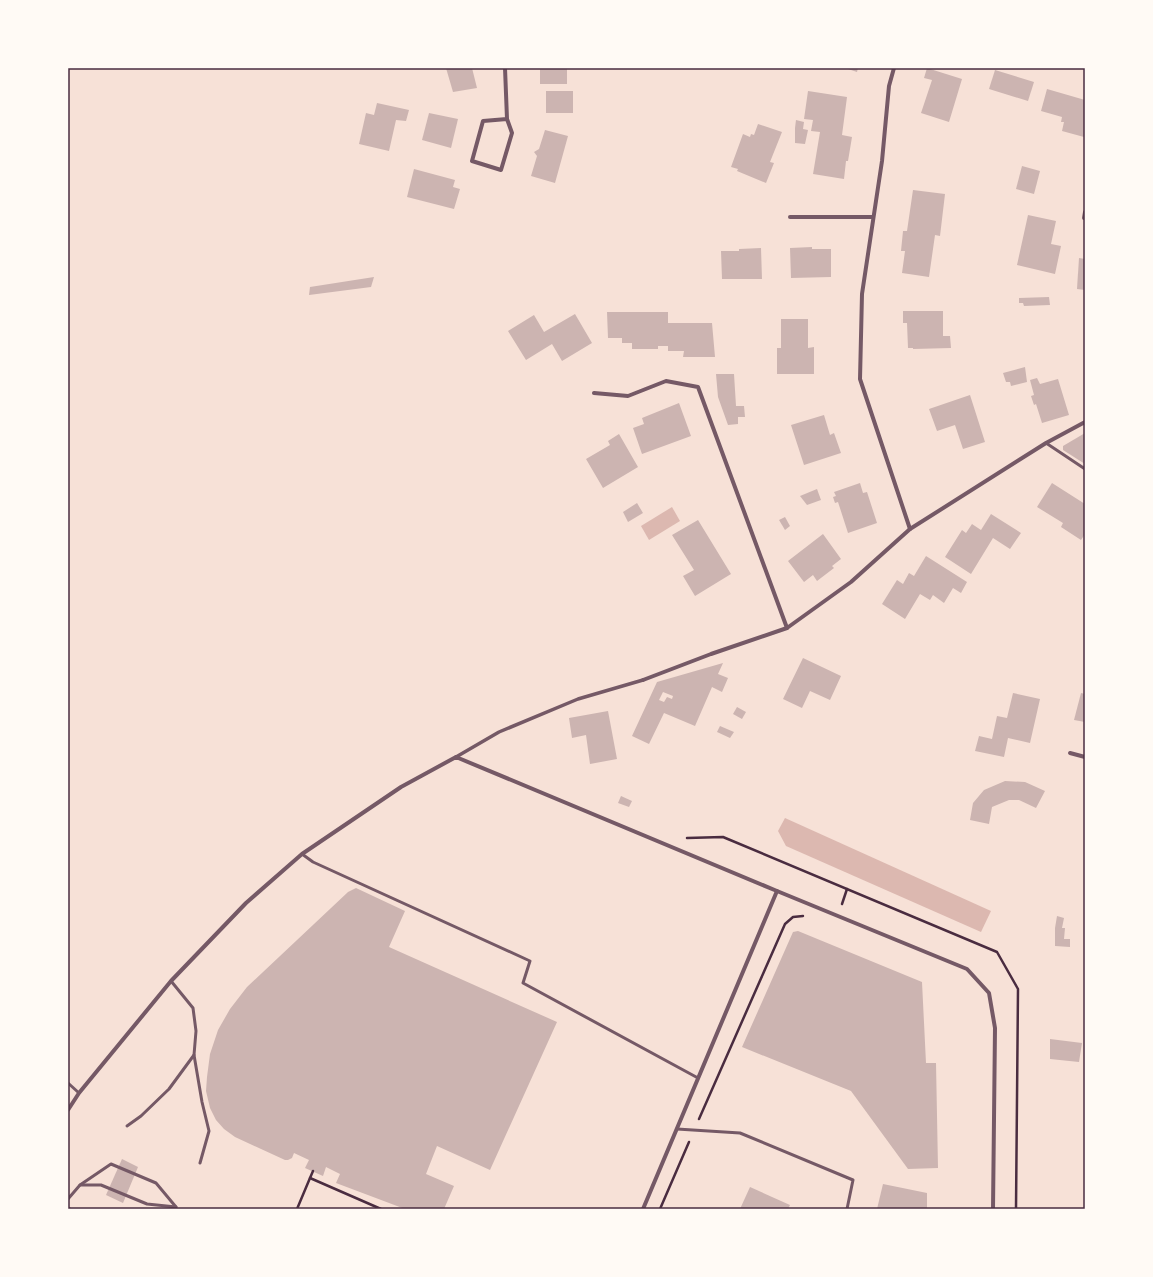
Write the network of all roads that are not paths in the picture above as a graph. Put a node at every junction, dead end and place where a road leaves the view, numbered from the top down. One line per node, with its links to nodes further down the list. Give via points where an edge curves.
1 (505, 68): 3 (street)
2 (894, 68): 6 (street, via 889,86 882,161)
3 (507, 119): 3 (street, via 512,133 501,170 472,161 483,121)
4 (1085, 212): 7 (street)
5 (790, 217): 6 (street)
6 (873, 217): 12 (street, via 862,294 860,379)
7 (1084, 218)
8 (594, 393): 13 (street, via 628,396 666,381 698,387)
9 (1085, 422): 10 (street)
10 (1046, 443): 11 (lane); 12 (street)
11 (1085, 469)
12 (910, 529): 13 (street, via 851,582)
13 (787, 628): 14 (street)
14 (643, 680): 16 (street, via 578,699 499,732)
15 (1070, 753): 17 (street)
16 (456, 757): 18 (street, via 401,787); 19 (street)
17 (1085, 757)
18 (302, 854): 20 (street, via 246,902); 22 (lane, via 313,862 530,961 523,983)
19 (777, 891): 22 (street); 33 (street, via 967,969 989,993 995,1028)
20 (171, 981): 21 (lane, via 193,1008 196,1031); 24 (street)
21 (194, 1055): 26 (lane, via 169,1089); 28 (lane, via 209,1131)
22 (698, 1078): 27 (street)
23 (68, 1083): 24 (lane)
24 (80, 1093): 25 (street)
25 (68, 1110)
26 (127, 1126)
27 (677, 1128): 31 (street); 32 (lane, via 740,1133 853,1180)
28 (200, 1163)
29 (80, 1185): 29 (lane, via 101,1185 147,1204 176,1207 156,1183 111,1164); 30 (lane)
30 (68, 1199)
31 (643, 1209)
32 (847, 1209)
33 (993, 1209)

